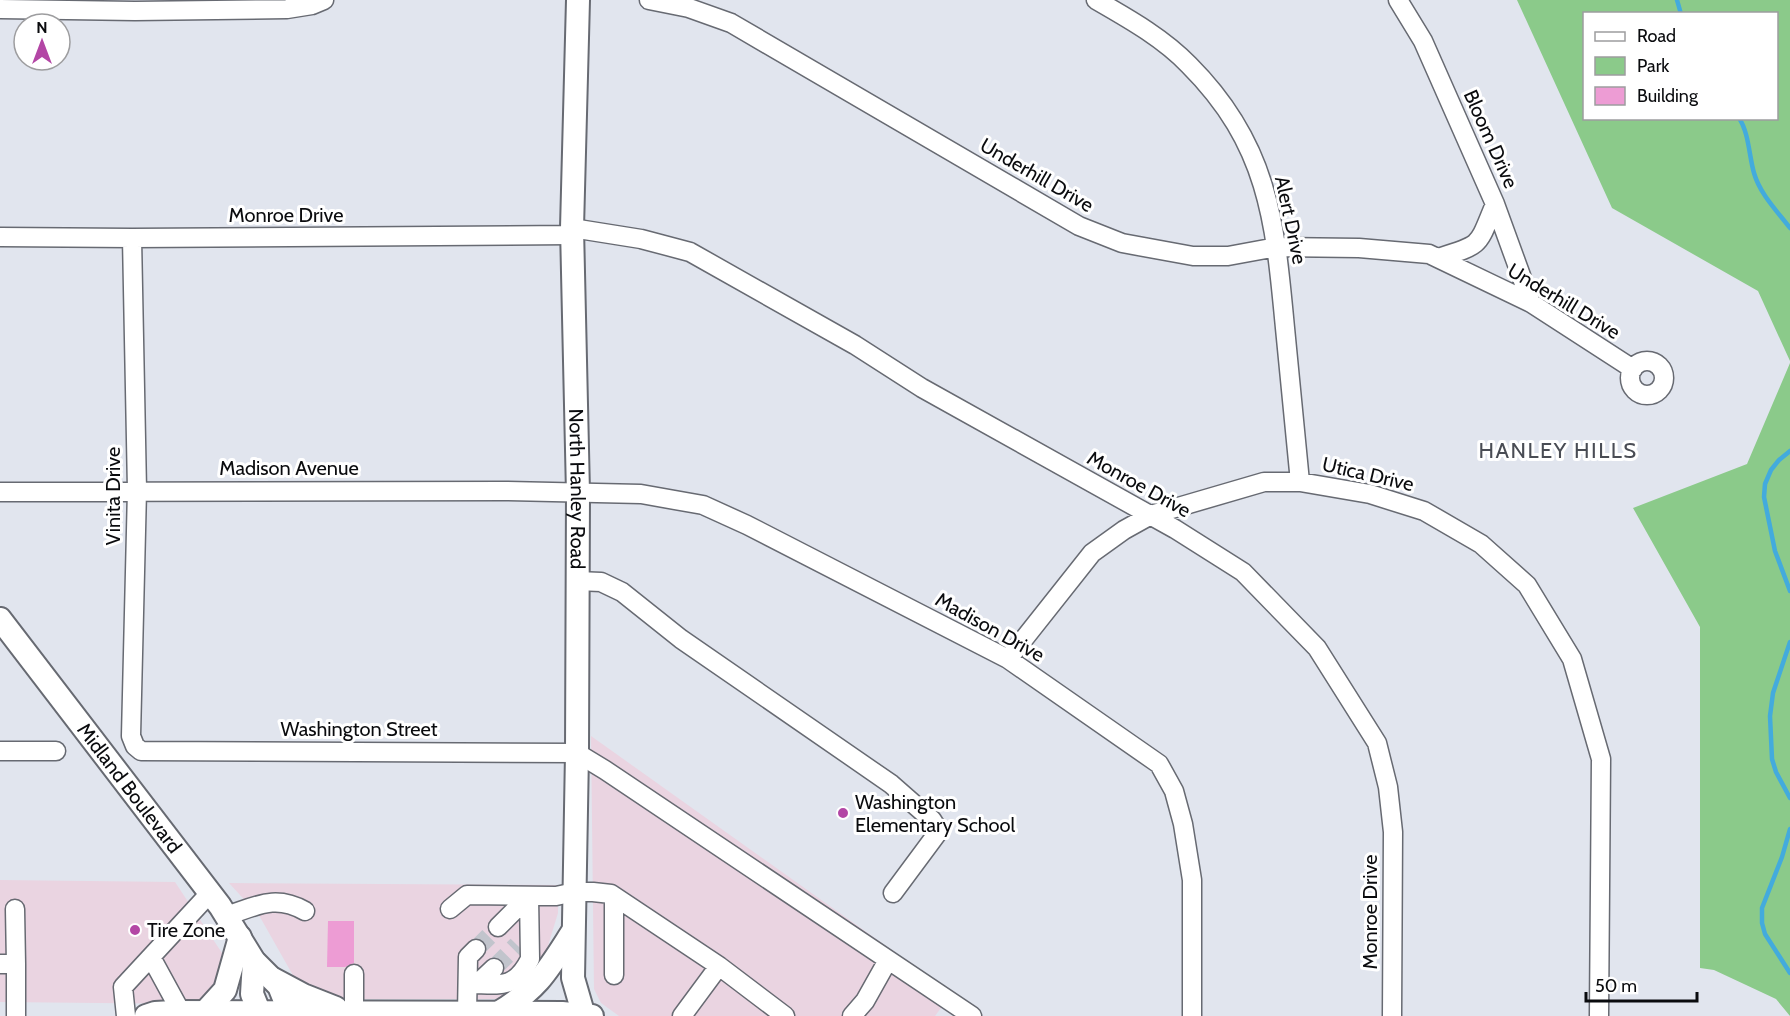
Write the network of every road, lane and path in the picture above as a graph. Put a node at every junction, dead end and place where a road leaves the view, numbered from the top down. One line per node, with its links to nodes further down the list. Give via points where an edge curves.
1 (324, 0): 6 (street, via 287,9)
2 (578, 0): 9 (main road, North Hanley Road)
3 (649, 0): 12 (street, Underhill Drive, via 689,8 731,23 1079,226 1101,235 1122,243 1192,256 1228,256)
4 (1096, 0): 12 (street, Alert Drive, via 1165,43 1208,86 1253,156 1265,189)
5 (1398, 0): 8 (street, Bloom Drive, via 1423,41)
6 (133, 6): 7 (street)
7 (0, 9)
8 (1495, 204): 13 (street, Underhill Drive, via 1476,245); 14 (street, Bloom Drive)
9 (572, 231): 11 (street, Monroe Drive); 19 (main road, North Hanley Road); 20 (street, Monroe Drive, via 641,239 690,252 855,345 922,388)
10 (0, 237): 11 (street, Monroe Drive)
11 (132, 238): 17 (street, Vinita Drive)
12 (1277, 247): 13 (street, Underhill Drive, via 1359,248); 16 (street, Alert Drive)
13 (1437, 258): 14 (street, Underhill Drive)
14 (1531, 303): 15 (street, Underhill Drive)
15 (1633, 369)
16 (1300, 482): 20 (street, Utica Drive, via 1264,482); 68 (street, Utica Drive, via 1370,494 1424,511 1481,544 1527,585 1572,659 1601,759)
17 (137, 490): 18 (street, Madison Avenue); 19 (street, Madison Avenue); 26 (street, Vinita Drive, via 131,736)
18 (0, 492)
19 (578, 493): 21 (main road, North Hanley Road); 23 (street, Madison Drive, via 641,494 703,505)
20 (1151, 515): 23 (street, Utica Drive, via 1092,553); 67 (street, Monroe Drive, via 1243,572 1317,648 1377,743 1388,787 1393,832)
21 (577, 581): 27 (main road, North Hanley Road); 30 (street, via 601,582 622,592 681,639 891,784 932,820 939,831)
22 (0, 619): 29 (main road, Midland Boulevard)
23 (1008, 659): 66 (street, Madison Drive, via 1159,764 1174,791 1192,880)
24 (0, 751): 25 (street)
25 (56, 751)
26 (141, 751): 27 (street, Washington Street)
27 (577, 753): 28 (main road, North Hanley Road); 42 (street)
28 (575, 892): 31 (street); 32 (street); 38 (main road, North Hanley Road)
29 (210, 893): 36 (main road, Midland Boulevard); 41 (street)
30 (893, 893)
31 (529, 896): 34 (street, via 467,895); 37 (street); 50 (street, via 523,939 530,958 507,984)
32 (614, 897): 45 (street); 48 (street)
33 (15, 909): 44 (street)
34 (450, 909)
35 (305, 911): 36 (street, via 290,903 266,902)
36 (226, 916): 39 (main road, Midland Boulevard)
37 (498, 927)
38 (573, 931): 54 (main road, via 537,984); 58 (main road, North Hanley Road)
39 (240, 936): 43 (main road, Midland Boulevard); 52 (main road, via 225,990)
40 (476, 949): 50 (street, via 468,957)
41 (151, 957): 51 (street); 60 (street, via 123,987)
42 (888, 960): 64 (street); 65 (street)
43 (254, 961): 49 (main road, Midland Boulevard); 55 (main road, via 252,994)
44 (8, 963): 59 (street)
45 (719, 966): 62 (street); 63 (street)
46 (494, 968): 50 (street)
47 (354, 974): 53 (street)
48 (614, 975)
49 (270, 977): 53 (main road, via 321,1003); 57 (main road, Midland Boulevard, via 279,986)
50 (472, 984): 56 (street)
51 (181, 1012): 52 (main road); 61 (main road)
52 (204, 1012): 55 (main road)
53 (354, 1013): 56 (main road); 57 (main road)
54 (498, 1013): 56 (main road); 58 (main road)
55 (260, 1014): 57 (main road)
56 (467, 1014)
57 (291, 1015)
58 (576, 1015)
59 (16, 1016)
60 (126, 1016)
61 (146, 1016)
62 (682, 1016)
63 (785, 1016)
64 (852, 1016)
65 (972, 1016)
66 (1192, 1016)
67 (1392, 1016)
68 (1599, 1016)

